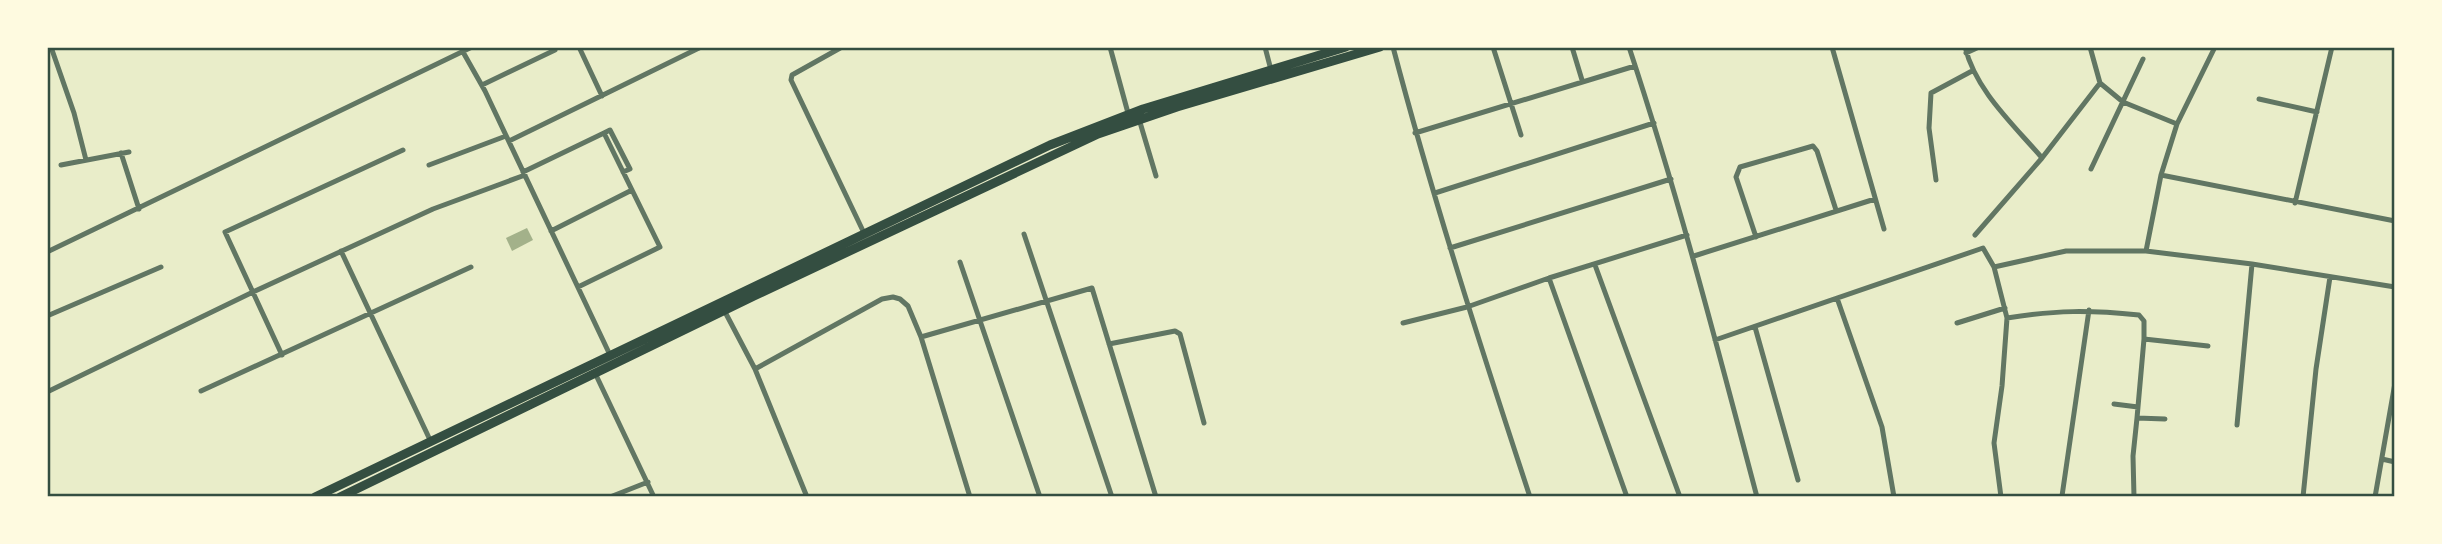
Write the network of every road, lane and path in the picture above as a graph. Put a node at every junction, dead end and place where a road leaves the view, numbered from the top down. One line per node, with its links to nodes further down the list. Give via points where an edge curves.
1 (51, 47): 23 (street)
2 (472, 47): 22 (street)
3 (579, 47): 32 (street)
4 (701, 47): 32 (street)
5 (842, 47): 65 (street, via 792,75 791,80)
6 (1110, 47): 37 (street)
7 (1265, 47): 27 (street)
8 (1346, 47): 20 (main road)
9 (1380, 47): 37 (main road)
10 (1393, 47): 40 (street)
11 (1493, 47): 35 (street)
12 (1572, 47): 29 (street)
13 (1629, 47): 26 (street)
14 (1832, 47): 58 (street)
15 (1979, 47): 21 (street)
16 (2090, 47): 30 (street)
17 (2215, 47): 39 (street)
18 (2332, 47): 36 (street)
19 (555, 50): 31 (street)
20 (1327, 50): 27 (main road)
21 (1966, 50): 28 (street)
22 (463, 52): 31 (street); 60 (street)
23 (55, 56): 25 (street); 47 (street)
24 (2143, 59): 34 (street)
25 (47, 60)
26 (1635, 66): 29 (street); 38 (street)
27 (1271, 70): 37 (main road)
28 (1972, 71): 46 (street); 55 (street, via 1931,93 1929,128)
29 (1582, 80): 35 (street)
30 (2100, 83): 34 (street); 46 (street)
31 (482, 85): 42 (street)
32 (601, 96): 42 (street)
33 (2259, 99): 36 (street)
34 (2123, 102): 39 (street); 50 (street)
35 (1511, 103): 40 (street); 41 (street)
36 (2316, 112): 59 (street)
37 (1134, 116): 53 (street); 65 (main road, via 1040,149); 86 (main road)
38 (1654, 123): 54 (street); 57 (street)
39 (2177, 124): 52 (street)
40 (1415, 133): 57 (street)
41 (1521, 135)
42 (507, 138): 49 (street); 51 (street)
43 (403, 150): 85 (street, via 225,232)
44 (129, 152): 45 (street)
45 (121, 153): 47 (street); 60 (street)
46 (2042, 158): 68 (street)
47 (86, 160): 48 (street)
48 (61, 165)
49 (429, 165)
50 (2091, 169)
51 (524, 174): 56 (street, via 604,133); 64 (street); 71 (street, via 440,205)
52 (2161, 175): 59 (street); 72 (street)
53 (1156, 176)
54 (1671, 179): 67 (street); 70 (street)
55 (1936, 180)
56 (632, 190): 64 (street); 83 (street, via 660,247)
57 (1435, 193): 70 (street)
58 (1875, 199): 61 (street); 63 (street)
59 (2295, 203): 62 (street)
60 (139, 209): 73 (street)
61 (1836, 211): 69 (street); 69 (street, via 1813,146 1740,167 1736,177)
62 (2395, 220)
63 (1884, 229)
64 (551, 231): 83 (street)
65 (864, 233): 86 (main road)
66 (1024, 234): 88 (street)
67 (1687, 234): 74 (street); 77 (street)
68 (1975, 235)
69 (1756, 237): 74 (street)
70 (1450, 248): 89 (street)
71 (341, 251): 85 (street); 93 (street)
72 (2146, 251): 76 (street); 79 (street, via 2066,251)
73 (47, 252)
74 (1694, 256): 102 (street)
75 (960, 262): 96 (street)
76 (2252, 264): 81 (street); 118 (street)
77 (1595, 265): 82 (street); 136 (street)
78 (161, 267): 94 (street)
79 (1994, 267): 87 (street, via 1983,248); 90 (street)
80 (471, 268): 93 (street)
81 (2330, 277): 84 (street); 143 (street)
82 (1549, 278): 89 (street); 135 (street)
83 (578, 287): 106 (street)
84 (2395, 287)
85 (253, 292): 105 (street); 112 (street)
86 (752, 292): 91 (main road); 106 (main road)
87 (1837, 298): 99 (street); 138 (street, via 1882,427)
88 (1045, 301): 96 (street); 103 (street, via 1091,288); 132 (street)
89 (1467, 307): 97 (street); 134 (street)
90 (2005, 308): 95 (street); 98 (street)
91 (724, 310): 106 (main road); 108 (street)
92 (2089, 310): 95 (street); 101 (street, via 2139,315 2144,321); 124 (street)
93 (369, 313): 105 (street); 119 (street)
94 (47, 316)
95 (2007, 318): 139 (street, via 1994,443)
96 (981, 319): 100 (street); 131 (street)
97 (1403, 323)
98 (1957, 323)
99 (1755, 327): 102 (street); 122 (street)
100 (921, 337): 108 (street, via 908,306 893,297); 130 (street)
101 (2144, 339): 104 (street); 114 (street)
102 (1715, 340): 137 (street)
103 (1109, 344): 117 (street, via 1175,331 1180,334); 133 (street)
104 (2208, 346)
105 (282, 355): 111 (street)
106 (612, 359): 107 (main road)
107 (593, 369): 109 (main road); 123 (street)
108 (755, 369): 129 (street)
109 (568, 381): 119 (main road); 126 (main road)
110 (2395, 383): 120 (street)
111 (201, 391)
112 (47, 393)
113 (2114, 404): 114 (street)
114 (2138, 407): 115 (street)
115 (2137, 418): 116 (street); 142 (street)
116 (2165, 419)
117 (1204, 423)
118 (2237, 425)
119 (431, 442): 125 (main road)
120 (2382, 459): 121 (street); 144 (street)
121 (2395, 462)
122 (1798, 480)
123 (648, 482): 127 (street); 128 (street)
124 (2062, 496): 140 (street); 141 (street)
125 (315, 497)
126 (340, 497)
127 (610, 497)
128 (654, 497)
129 (807, 497)
130 (970, 497)
131 (1040, 497)
132 (1112, 497)
133 (1156, 497)
134 (1530, 497)
135 (1627, 497)
136 (1680, 497)
137 (1757, 497)
138 (1894, 497)
139 (2001, 497)
140 (2017, 497)
141 (2079, 497)
142 (2134, 497)
143 (2303, 497)
144 (2375, 497)

